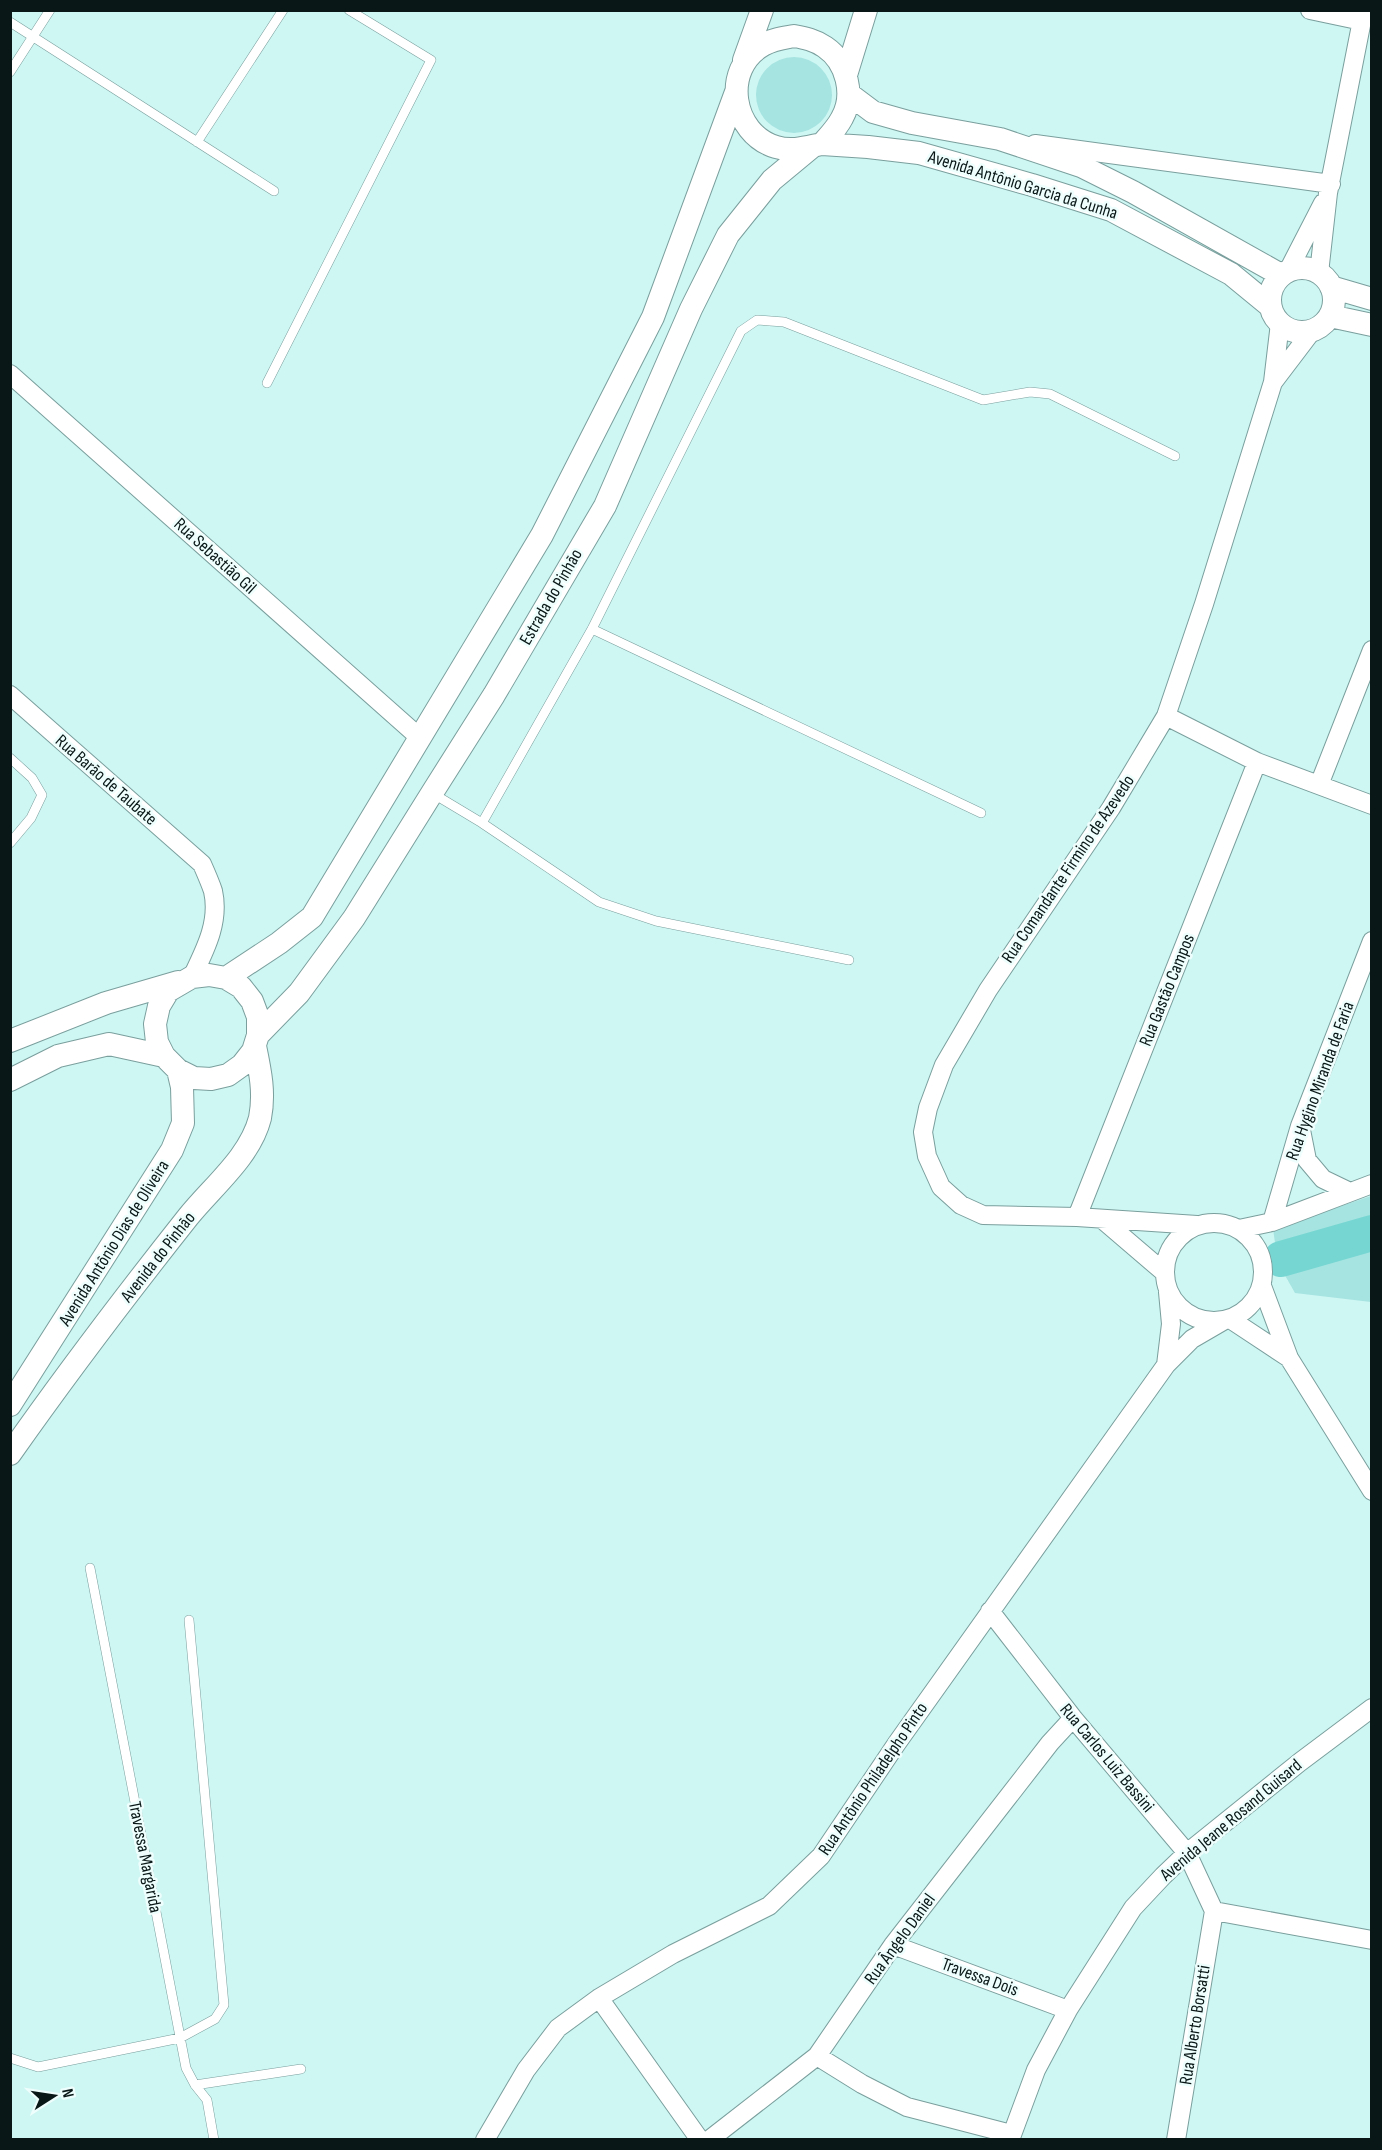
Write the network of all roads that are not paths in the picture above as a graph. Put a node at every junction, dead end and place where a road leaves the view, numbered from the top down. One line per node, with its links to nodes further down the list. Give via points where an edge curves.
1 (50, 10): 9 (lane)
2 (283, 10): 14 (lane)
3 (349, 10): 27 (lane, via 431,60)
4 (762, 10): 11 (street)
5 (866, 10): 12 (street)
6 (1310, 10): 7 (street)
7 (1363, 16): 16 (street)
8 (10, 22): 9 (lane)
9 (32, 38): 10 (lane); 14 (lane)
10 (10, 72)
11 (738, 82): 12 (street, via 748,57 761,46 794,36 826,47 838,60); 15 (street, via 738,110 760,139 795,150); 33 (street, via 653,317 542,535)
12 (847, 85): 13 (street, Avenida Antônio Garcia da Cunha, via 873,112); 15 (street, via 843,117)
13 (1000, 139): 16 (street); 18 (street, Avenida Antônio Garcia da Cunha, via 1081,166)
14 (197, 142): 17 (lane)
15 (817, 145): 21 (street, Avenida Antônio Garcia da Cunha, via 919,153 1111,210 1231,274); 37 (street, Estrada do Pinhão, via 772,180 728,235 691,309 605,506)
16 (1330, 189): 18 (street); 19 (street)
17 (274, 191)
18 (1284, 273): 19 (street, via 1302,268); 21 (street, via 1270,294)
19 (1325, 280): 20 (street); 22 (street, via 1334,302)
20 (1371, 299)
21 (1275, 315): 24 (street, via 1294,332); 26 (street)
22 (1330, 316): 23 (street); 24 (street)
23 (1371, 325)
24 (1312, 331): 26 (street)
25 (10, 374): 33 (street, Rua Sebastião Gil)
26 (1273, 382): 32 (street, Rua Comandante Firmino de Azevedo)
27 (267, 383)
28 (1175, 456): 29 (lane, via 1050,394 1030,392 983,400 784,322 758,320 741,331)
29 (592, 629): 39 (lane); 40 (lane)
30 (1371, 650): 36 (street)
31 (10, 695): 45 (street, Rua Barão de Taubate, via 202,864 213,891 215,912 209,943)
32 (1166, 716): 35 (street); 53 (street, Rua Comandante Firmino de Azevedo, via 1112,808 988,990 944,1065 923,1132 927,1156 941,1187 961,1205 983,1215)
33 (419, 737): 44 (street, via 312,917)
34 (10, 758): 41 (lane, via 32,778 42,795 31,818)
35 (1257, 762): 36 (street); 53 (street, Rua Gastão Campos)
36 (1319, 785): 38 (street)
37 (432, 793): 40 (lane); 46 (street, Estrada do Pinhão, via 354,918 299,993)
38 (1371, 805)
39 (981, 813)
40 (482, 823): 43 (lane, via 600,902 656,921)
41 (10, 843)
42 (1371, 941): 50 (street, Rua Hygino Miranda de Faria)
43 (849, 960)
44 (226, 978): 45 (street, via 209,975); 46 (street, via 241,987 252,1001 258,1017)
45 (187, 979): 47 (street, via 106,1003); 48 (street, via 168,991 155,1024 157,1042)
46 (256, 1040): 48 (street, via 242,1065 228,1075 194,1078); 64 (street, Avenida do Pinhão, via 263,1088 260,1119 246,1150 189,1216)
47 (10, 1041)
48 (171, 1063): 49 (street, via 110,1044 58,1056); 63 (street, Avenida Antônio Dias de Oliveira, via 182,1087 183,1123 172,1150)
49 (10, 1080)
50 (1300, 1126): 52 (street, via 1307,1160 1323,1179); 55 (street, Rua Hygino Miranda de Faria)
51 (1371, 1184): 52 (street)
52 (1350, 1192): 55 (street)
53 (1077, 1217): 54 (street, Rua Comandante Firmino de Azevedo)
54 (1103, 1220): 56 (street, Rua Comandante Firmino de Azevedo); 58 (street)
55 (1272, 1222): 57 (street)
56 (1197, 1225): 57 (street, via 1226,1223); 58 (street, via 1173,1244 1167,1258)
57 (1239, 1229): 59 (street, via 1252,1239 1260,1254)
58 (1166, 1281): 60 (street, via 1174,1301 1184,1311 1195,1318); 62 (street, via 1171,1324)
59 (1262, 1286): 60 (street, via 1247,1309); 61 (street)
60 (1226, 1320): 61 (street); 62 (street, Rua Antônio Philadelpho Pinto, via 1192,1339)
61 (1289, 1358): 65 (street)
62 (1166, 1365): 67 (street, Rua Antônio Philadelpho Pinto)
63 (10, 1405)
64 (10, 1454)
65 (1371, 1491)
66 (90, 1568): 77 (lane, Travessa Margarida)
67 (990, 1611): 70 (street, Rua Carlos Luiz Bassini); 75 (street, Rua Antônio Philadelpho Pinto, via 821,1857 769,1906 673,1954)
68 (189, 1620): 77 (lane, via 224,2005 215,2019)
69 (1371, 1708): 71 (street, Avenida Jeane Rosand Guisard)
70 (1073, 1718): 71 (street, Rua Carlos Luiz Bassini); 74 (street, Rua Ângelo Daniel)
71 (1187, 1853): 72 (street, Rua Carlos Luiz Bassini); 76 (street, Avenida Jeane Rosand Guisard, via 1134,1908)
72 (1214, 1911): 73 (street); 87 (street, Rua Alberto Borsatti)
73 (1371, 1940)
74 (893, 1945): 76 (street, Travessa Dois); 78 (street, Rua Ângelo Daniel)
75 (599, 1998): 84 (street, Rua Antônio Philadelpho Pinto, via 558,2028 526,2070); 85 (street)
76 (1068, 2010): 82 (street, Avenida Jeane Rosand Guisard, via 1036,2070)
77 (180, 2038): 79 (lane, via 38,2067); 81 (lane, Travessa Margarida, via 186,2068)
78 (817, 2056): 82 (street, via 907,2107); 86 (street, Rua Ângelo Daniel)
79 (10, 2058)
80 (301, 2069): 81 (lane)
81 (195, 2085): 83 (lane, Travessa Margarida, via 207,2100)
82 (1011, 2137)
83 (214, 2139)
84 (485, 2139)
85 (700, 2139)
86 (709, 2139)
87 (1176, 2139)

